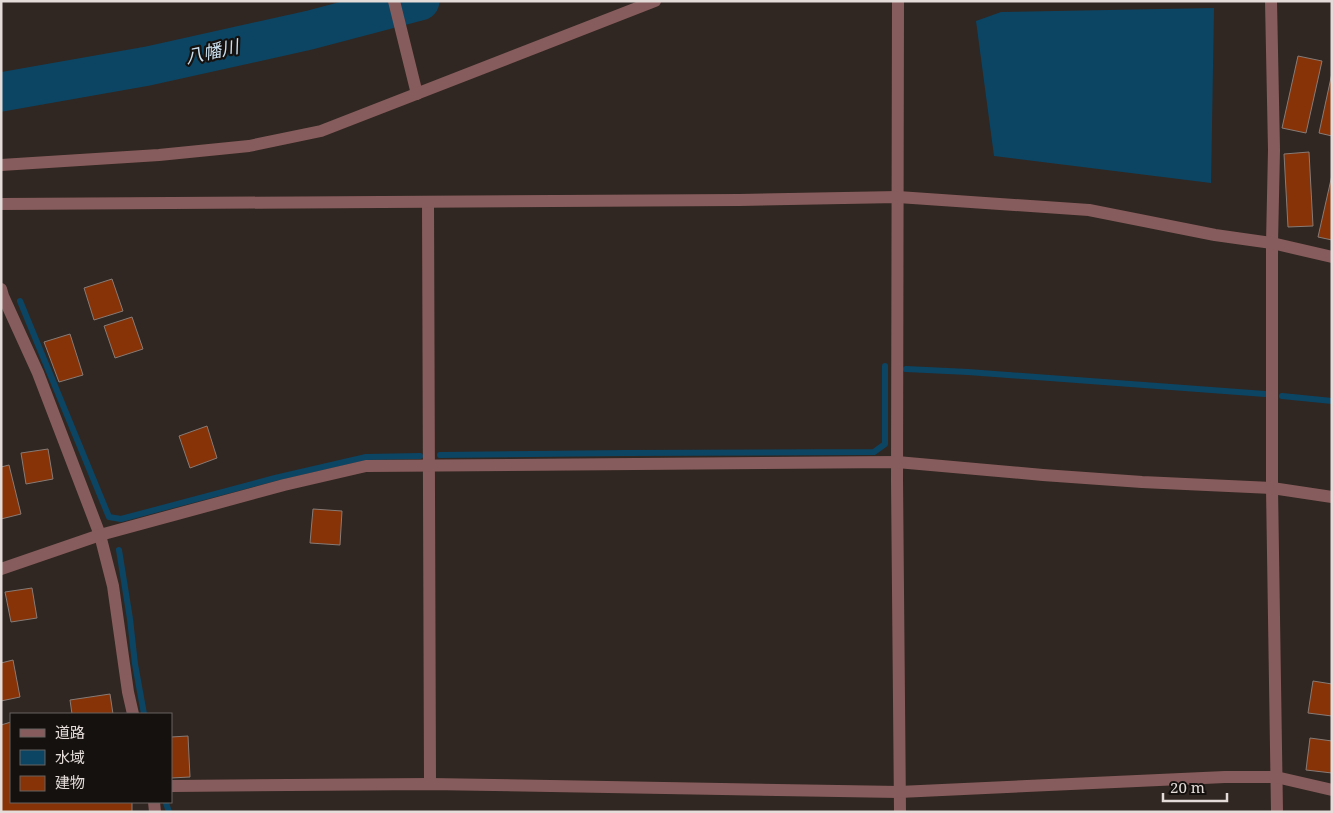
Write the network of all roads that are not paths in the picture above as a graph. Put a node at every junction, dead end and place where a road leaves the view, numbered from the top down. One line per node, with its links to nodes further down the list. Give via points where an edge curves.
1 (394, 1): 5 (street)
2 (655, 1): 5 (street)
3 (898, 1): 7 (street)
4 (1271, 1): 10 (street)
5 (417, 94): 6 (street, via 321,131 249,146)
6 (1, 165)
7 (898, 197): 8 (street); 10 (street, via 1089,210); 13 (street)
8 (428, 202): 9 (street); 14 (street)
9 (1, 204)
10 (1272, 243): 11 (street); 15 (street)
11 (1332, 257)
12 (2, 294): 17 (street, via 38,373)
13 (897, 462): 14 (street); 15 (street, via 1122,481); 24 (street)
14 (429, 466): 17 (street, via 366,466 321,475); 21 (street)
15 (1272, 488): 16 (street); 20 (street)
16 (1332, 496)
17 (100, 535): 18 (street); 19 (street, via 113,586)
18 (1, 569)
19 (133, 713)
20 (1276, 777): 23 (street); 24 (street); 26 (street)
21 (430, 784): 22 (street); 24 (street)
22 (172, 786)
23 (1332, 790)
24 (899, 792): 25 (street)
25 (900, 812)
26 (1277, 812)

